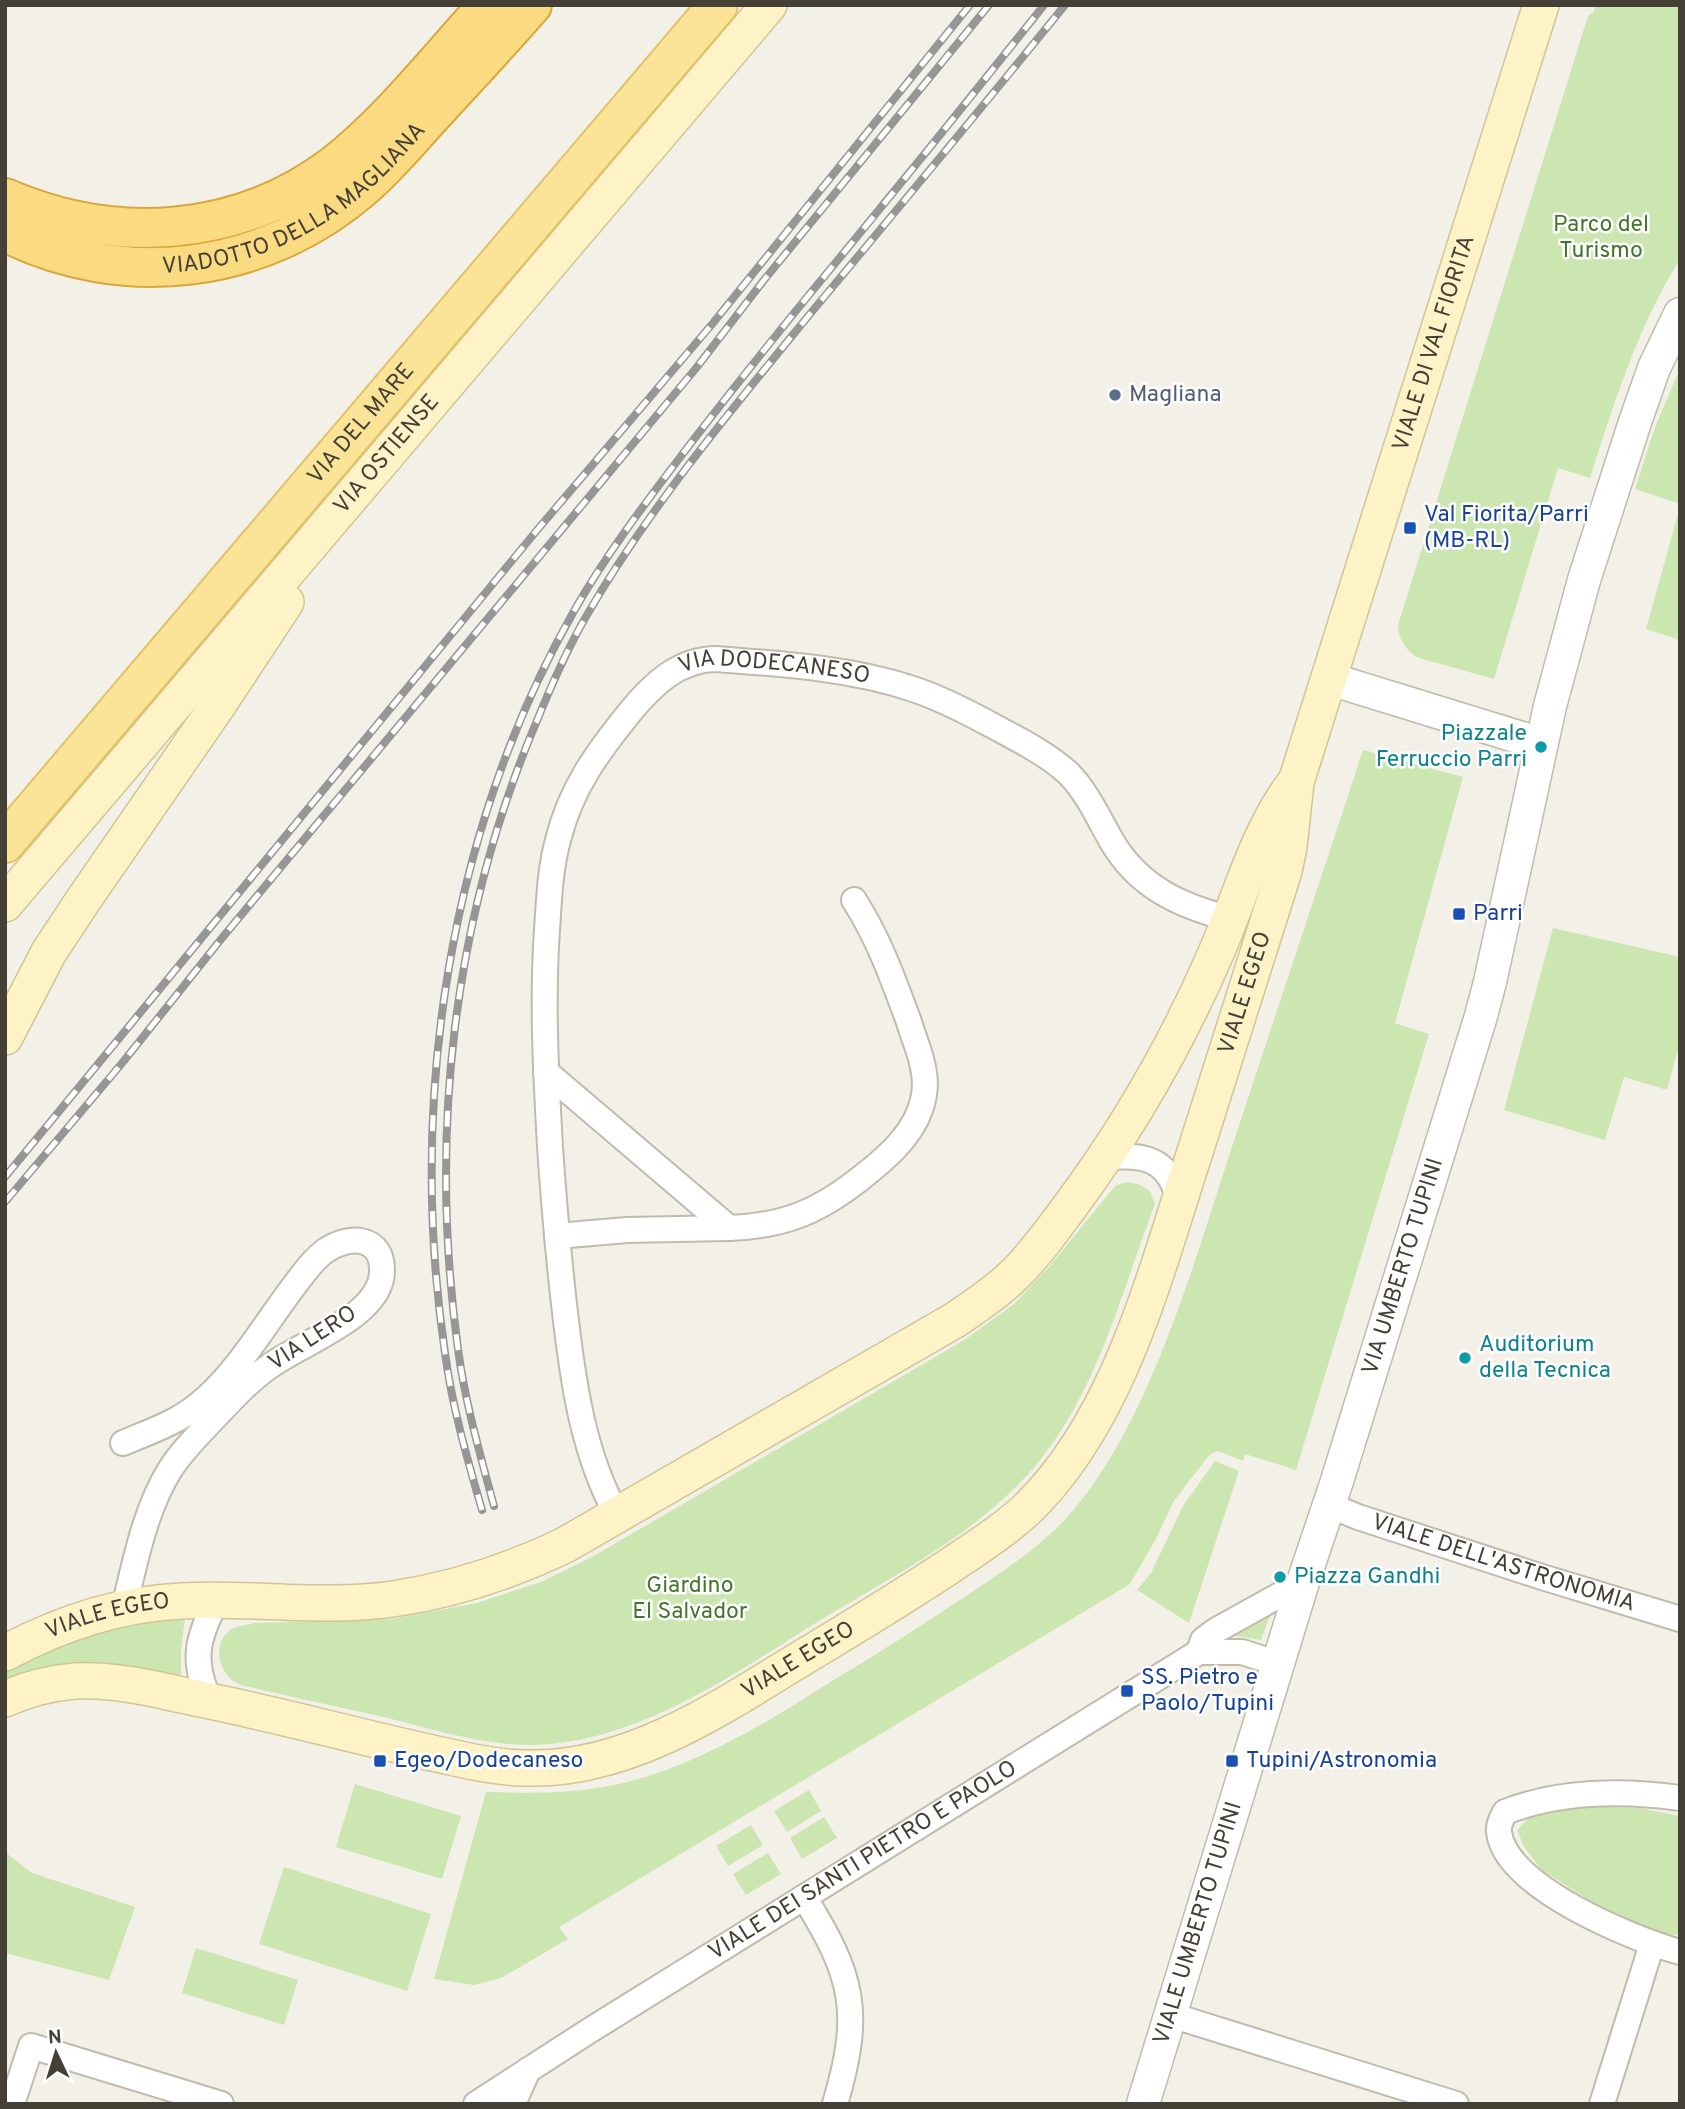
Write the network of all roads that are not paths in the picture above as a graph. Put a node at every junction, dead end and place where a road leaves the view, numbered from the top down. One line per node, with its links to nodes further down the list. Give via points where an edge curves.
1 (470, 5): 7 (highway)
2 (488, 5): 7 (highway, VIADOTTO DELLA MAGLIANA)
3 (532, 5): 10 (highway, VIADOTTO DELLA MAGLIANA, via 363,187 302,229 246,252 184,266 131,268 109,266)
4 (719, 5): 16 (main road, VIA DEL MARE)
5 (769, 5): 12 (main road, VIA OSTIENSE)
6 (1541, 5): 13 (main road, VIALE DI VAL FIORITA)
7 (443, 54): 10 (highway, VIADOTTO DELLA MAGLIANA, via 332,166 285,196 209,222)
8 (5, 198): 10 (highway, VIADOTTO DELLA MAGLIANA)
9 (5, 232): 10 (highway, VIADOTTO DELLA MAGLIANA)
10 (55, 234)
11 (1680, 314): 14 (street, via 1654,368 1614,483)
12 (322, 531): 18 (main road, VIA OSTIENSE); 20 (main road, via 285,604 49,952)
13 (1329, 679): 14 (street); 15 (main road, VIALE EGEO)
14 (1541, 744): 27 (street, VIA UMBERTO TUPINI, via 1490,982)
15 (1296, 782): 19 (main road, VIALE EGEO, via 1269,821); 23 (main road, VIALE EGEO, via 1284,871)
16 (5, 843)
17 (854, 900): 24 (street, via 887,961 922,1062 925,1085 920,1112 894,1149 830,1201 780,1222)
18 (5, 904)
19 (1231, 919): 21 (street, VIA DODECANESO, via 1190,908 1154,887 1121,855 1069,774 1031,746 953,705 899,684 847,673 700,660 680,667 652,687 587,767 570,802 549,892 543,992); 22 (main road, VIALE EGEO, via 1187,1015)
20 (5, 1037)
21 (545, 1072): 24 (street); 25 (street, VIA DODECANESO)
22 (1104, 1158): 23 (street, via 1136,1156 1154,1162 1168,1176); 28 (main road, VIALE EGEO, via 1035,1251 985,1299 941,1329)
23 (1179, 1202): 37 (main road, VIALE EGEO, via 1117,1373 1077,1445 1026,1510 925,1583 679,1728 600,1760 519,1768 454,1758)
24 (729, 1228): 25 (street)
25 (557, 1236): 28 (street, VIA DODECANESO, via 582,1423 601,1484)
26 (123, 1443): 31 (street, VIA LERO, via 173,1421 215,1390 327,1249 346,1241 362,1241 376,1248 382,1275 375,1296 250,1382 177,1460 156,1499)
27 (1333, 1494): 29 (street); 32 (street, VIALE DELL'ASTRONOMIA, via 1358,1517)
28 (617, 1515): 30 (main road, VIALE EGEO, via 519,1565 393,1599 342,1603)
29 (1303, 1582): 33 (street, via 1214,1631 1203,1640); 35 (street)
30 (217, 1600): 31 (main road, VIALE EGEO); 37 (street, VIALE EGEO, via 202,1629 198,1653)
31 (124, 1608): 34 (main road, VIALE EGEO, via 68,1623)
32 (1680, 1619)
33 (1199, 1652): 35 (street, via 1242,1652); 39 (street, VIALE DEI SANTI PIETRO E PAOLO)
34 (5, 1653)
35 (1279, 1664): 42 (street, VIALE UMBERTO TUPINI)
36 (5, 1699): 37 (main road, VIALE EGEO, via 47,1685 91,1681)
37 (210, 1701)
38 (1680, 1798): 40 (street, via 1615,1794 1531,1802 1505,1812 1498,1829 1502,1846 1528,1878 1596,1921)
39 (804, 1897): 43 (street, VIALE DEI SANTI PIETRO E PAOLO); 48 (street, via 836,1951 849,1999 850,2040)
40 (1652, 1944): 41 (street); 51 (street)
41 (1680, 1952)
42 (1171, 2015): 49 (street, VIALE UMBERTO TUPINI); 50 (street)
43 (528, 2070): 46 (street, VIALE DEI SANTI PIETRO E PAOLO); 47 (street)
44 (12, 2104): 45 (street, via 31,2046)
45 (221, 2104)
46 (476, 2104)
47 (513, 2104)
48 (835, 2104)
49 (1143, 2104)
50 (1456, 2104)
51 (1602, 2104)

